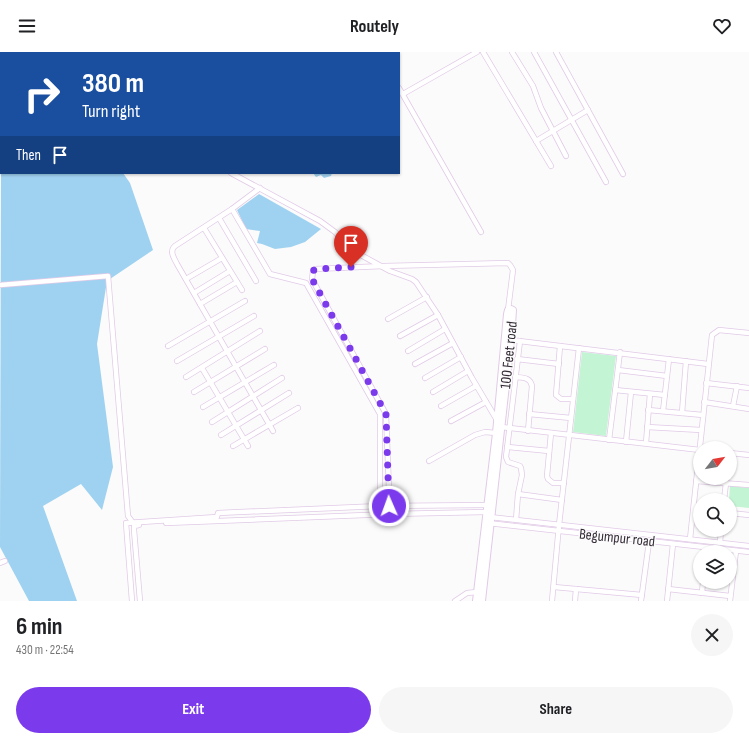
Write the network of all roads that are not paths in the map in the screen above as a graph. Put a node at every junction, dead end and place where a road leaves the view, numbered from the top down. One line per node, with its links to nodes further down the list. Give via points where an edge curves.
1 (477, 52): 7 (street)
2 (483, 52): 11 (street)
3 (512, 52): 10 (street, via 533,86)
4 (534, 52): 9 (street)
5 (556, 52): 8 (street)
6 (400, 90): 7 (street)
7 (403, 94): 21 (street)
8 (588, 110): 9 (street); 15 (street)
9 (572, 120): 10 (street); 16 (street)
10 (552, 131): 11 (street); 12 (street)
11 (536, 141): 13 (street)
12 (566, 156)
13 (551, 166)
14 (233, 174): 17 (street)
15 (623, 174)
16 (606, 182)
17 (260, 188): 18 (street); 23 (street, via 320,221 359,254)
18 (232, 209): 19 (street); 138 (street, via 270,274 306,283 380,414)
19 (218, 218): 20 (street); 26 (street)
20 (204, 228): 22 (street); 25 (street, via 172,248 172,255)
21 (481, 232)
22 (222, 258): 24 (street); 25 (street)
23 (381, 266): 31 (street, via 412,279); 34 (street, via 508,263 512,270); 139 (street, via 315,269 312,279 386,414)
24 (230, 271): 27 (street); 30 (street)
25 (186, 279): 30 (street)
26 (256, 281)
27 (237, 282): 29 (street); 33 (street)
28 (0, 285): 145 (street, via 108,276 128,516)
29 (242, 290)
30 (194, 293): 33 (street)
31 (427, 297): 35 (street); 37 (street)
32 (245, 301): 38 (street)
33 (200, 304): 38 (street)
34 (508, 310): 44 (street, 100 Feet road, via 513,310); 103 (street, 100 Feet road)
35 (438, 315): 39 (street); 43 (street)
36 (254, 316): 42 (street)
37 (388, 319)
38 (210, 322): 42 (street); 47 (street)
39 (445, 329): 46 (street); 51 (street)
40 (260, 332): 52 (street)
41 (749, 333): 61 (street, via 719,330 715,332 712,335)
42 (219, 336): 52 (street); 57 (street)
43 (400, 336)
44 (511, 340): 45 (street); 108 (street, 100 Feet road)
45 (520, 342): 48 (street); 55 (street)
46 (453, 343): 54 (street); 59 (street)
47 (168, 346)
48 (560, 346): 49 (street); 60 (street)
49 (579, 348): 53 (street); 87 (street)
50 (266, 349): 63 (street)
51 (408, 351)
52 (228, 352): 63 (street); 64 (street)
53 (620, 352): 56 (street); 65 (street)
54 (461, 357): 66 (street); 71 (street)
55 (517, 359): 60 (street); 69 (street)
56 (669, 359): 58 (street); 67 (street)
57 (177, 361)
58 (686, 361): 61 (street); 99 (street)
59 (415, 364)
60 (559, 364): 87 (street, via 556,395 562,399)
61 (708, 364): 74 (street)
62 (274, 365): 73 (street)
63 (236, 367): 72 (street); 73 (street)
64 (202, 368): 68 (street); 72 (street)
65 (618, 370): 67 (street); 78 (street)
66 (468, 372): 75 (street); 80 (street)
67 (667, 376): 84 (street)
68 (186, 377)
69 (515, 377): 100 (street, via 528,379 532,383); 110 (street)
70 (282, 378): 86 (street)
71 (425, 378)
72 (210, 382): 79 (street); 85 (street)
73 (245, 382): 85 (street); 86 (street)
74 (706, 383): 76 (street); 89 (street)
75 (476, 386): 88 (street); 90 (street)
76 (737, 386): 77 (street); 91 (street)
77 (749, 388)
78 (615, 390): 81 (street); 119 (street)
79 (194, 392)
80 (433, 392)
81 (631, 392): 83 (street); 121 (street)
82 (289, 393): 95 (street)
83 (650, 394): 84 (street); 96 (street)
84 (665, 395): 97 (street)
85 (219, 397): 92 (street); 98 (street)
86 (253, 397): 95 (street); 98 (street)
87 (573, 399): 102 (street)
88 (486, 402): 103 (street); 104 (street)
89 (704, 402): 91 (street); 101 (street)
90 (442, 406)
91 (733, 406): 94 (street)
92 (203, 407)
93 (298, 408): 106 (street)
94 (749, 409)
95 (261, 410): 106 (street); 107 (street)
96 (648, 410): 97 (street); 109 (street)
97 (663, 411): 99 (street)
98 (227, 412): 105 (street); 107 (street)
99 (682, 413): 101 (street)
100 (529, 414): 102 (street); 113 (street)
101 (703, 415): 111 (street)
102 (571, 418): 117 (street)
103 (497, 420): 108 (street); 114 (street, 100 Feet road)
104 (451, 421)
105 (212, 422)
106 (269, 425): 112 (street); 118 (street)
107 (235, 426): 116 (street); 118 (street)
108 (501, 427): 110 (street); 143 (street, 100 Feet road)
109 (647, 427): 111 (street); 122 (street)
110 (509, 429): 113 (street); 125 (street)
111 (701, 430): 120 (street)
112 (273, 431)
113 (528, 431): 115 (street)
114 (496, 433): 130 (street, via 485,432 475,435); 137 (street, 100 Feet road)
115 (551, 433): 117 (street); 127 (street)
116 (220, 435)
117 (569, 435): 119 (street); 131 (street)
118 (244, 440): 123 (street); 124 (street)
119 (609, 440): 121 (street)
120 (700, 441)
121 (626, 442): 122 (street)
122 (646, 444): 126 (street)
123 (233, 446)
124 (248, 446)
125 (507, 447): 127 (street); 135 (street, via 506,460 521,468)
126 (693, 449)
127 (549, 451): 131 (street, via 548,479 553,483)
128 (737, 454): 129 (street)
129 (749, 455)
130 (429, 461)
131 (564, 483): 136 (street)
132 (737, 484): 134 (street)
133 (696, 485): 150 (street)
134 (749, 485)
135 (518, 494): 136 (street); 144 (street)
136 (562, 500): 146 (street)
137 (487, 505): 139 (street); 143 (street, 100 Feet road)
138 (380, 506): 139 (street); 145 (street, via 218,513 217,517)
139 (389, 506): 140 (street)
140 (390, 514): 143 (street); 145 (street)
141 (737, 514): 142 (street)
142 (749, 515)
143 (488, 519): 144 (street, Begumpur road); 147 (street, Begumpur road); 164 (street, 100 Feet road); 172 (street, 100 Feet road)
144 (516, 520): 146 (street, Begumpur road)
145 (134, 524): 168 (street, via 126,523); 169 (street)
146 (559, 525): 147 (street); 148 (street, Begumpur road)
147 (558, 531): 151 (street, Begumpur road); 159 (street)
148 (661, 536): 150 (street, Begumpur road); 152 (street)
149 (720, 537): 153 (street)
150 (690, 539): 153 (street, Begumpur road)
151 (649, 542): 152 (street, Begumpur road); 166 (street)
152 (660, 542): 154 (street, Begumpur road)
153 (720, 543): 155 (street, Begumpur road)
154 (673, 544): 156 (street, Begumpur road); 161 (street)
155 (749, 546)
156 (693, 548)
157 (737, 550): 158 (street, Begumpur road)
158 (749, 552)
159 (554, 587): 160 (street); 173 (street)
160 (576, 589): 166 (street); 174 (street)
161 (668, 589): 165 (street); 175 (street)
162 (702, 589): 165 (street)
163 (731, 589): 167 (street)
164 (477, 592): 170 (street, via 467,593); 171 (street, 100 Feet road)
165 (702, 593): 167 (street)
166 (642, 598)
167 (730, 599)
168 (132, 601)
169 (140, 601)
170 (455, 601)
171 (476, 601)
172 (482, 601)
173 (552, 601)
174 (575, 601)
175 (667, 601)

